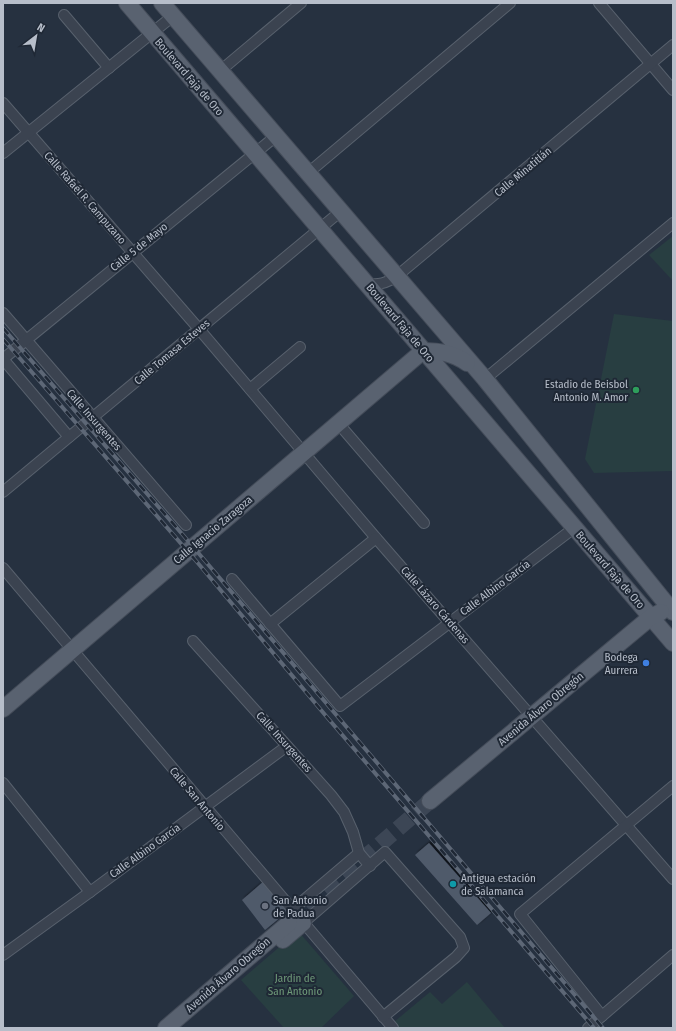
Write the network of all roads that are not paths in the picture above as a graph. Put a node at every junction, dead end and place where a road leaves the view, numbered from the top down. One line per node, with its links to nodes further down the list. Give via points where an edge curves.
1 (162, 3): 7 (main road, Boulevard Faja de Oro)
2 (301, 3): 12 (street)
3 (510, 3): 19 (street)
4 (598, 3): 10 (street)
5 (128, 4): 8 (main road, Boulevard Faja de Oro)
6 (64, 15): 11 (street)
7 (173, 16): 8 (street); 12 (main road, Boulevard Faja de Oro)
8 (152, 33): 11 (street); 18 (main road, Boulevard Faja de Oro)
9 (673, 45): 10 (street, Calle Minatitlán)
10 (651, 64): 13 (street); 24 (street, Calle Minatitlán)
11 (109, 68): 15 (street)
12 (220, 71): 16 (main road, Boulevard Faja de Oro)
13 (673, 90)
14 (3, 103): 15 (street, Calle Rafaél R. Campuzano)
15 (28, 132): 17 (street); 23 (street, Calle Rafaél R. Campuzano)
16 (276, 136): 18 (street, Calle 5 de Mayo); 19 (main road, Boulevard Faja de Oro)
17 (3, 153)
18 (255, 153): 22 (main road, Boulevard Faja de Oro); 23 (street, Calle 5 de Mayo)
19 (308, 173): 20 (main road, Boulevard Faja de Oro)
20 (341, 211): 22 (street, Calle Tomasa Esteves); 24 (main road, Boulevard Faja de Oro)
21 (673, 223): 32 (street)
22 (320, 229): 25 (main road, Boulevard Faja de Oro); 27 (street, Calle Tomasa Esteves)
23 (133, 252): 27 (street, Calle Rafaél R. Campuzano); 28 (street, Calle 5 de Mayo)
24 (397, 276): 25 (street, Calle Minatitlán, via 380,284); 32 (main road, Boulevard Faja de Oro)
25 (366, 283): 30 (main road, Boulevard Faja de Oro)
26 (3, 313): 28 (street, Calle Insurgentes)
27 (199, 329): 33 (street, Calle Lázaro Cárdenas); 34 (street, Calle Tomasa Esteves)
28 (26, 340): 31 (street, Calle 5 de Mayo); 34 (street, Calle Insurgentes)
29 (300, 347): 33 (street)
30 (423, 351): 32 (main road, via 441,351 458,356); 35 (main road, Calle Ignacio Zaragoza); 41 (main road, Boulevard Faja de Oro)
31 (3, 359): 36 (street)
32 (485, 379): 45 (main road, Boulevard Faja de Oro)
33 (250, 389): 37 (street, Calle Lázaro Cárdenas)
34 (92, 418): 36 (street, Calle Tomasa Esteves); 40 (street, Calle Insurgentes)
35 (338, 423): 37 (main road, Calle Ignacio Zaragoza); 39 (street)
36 (69, 436): 38 (street, Calle Tomasa Esteves)
37 (304, 452): 42 (street, Calle Lázaro Cárdenas); 51 (main road, Calle Ignacio Zaragoza)
38 (3, 492)
39 (424, 523)
40 (186, 525)
41 (574, 528): 46 (main road, Boulevard Faja de Oro); 47 (street, Calle Albino García)
42 (376, 538): 47 (street, Calle Lázaro Cárdenas); 48 (street)
43 (3, 568): 51 (street, Calle San Antonio)
44 (232, 579): 48 (street)
45 (670, 603): 46 (main road, Avenida Álvaro Obregón)
46 (649, 615): 50 (main road, Boulevard Faja de Oro); 53 (main road, Avenida Álvaro Obregón)
47 (450, 622): 48 (street, Calle Albino García, via 340,706); 53 (street, Calle Lázaro Cárdenas)
48 (270, 624)
49 (193, 641): 54 (street, Calle Insurgentes)
50 (673, 643)
51 (72, 650): 52 (main road, Calle Ignacio Zaragoza); 58 (street, Calle San Antonio)
52 (3, 709)
53 (532, 717): 57 (main road, Avenida Álvaro Obregón); 59 (street, Calle Lázaro Cárdenas)
54 (287, 746): 58 (street, Calle Albino García); 60 (street, Calle Insurgentes, via 344,812)
55 (3, 783): 63 (street)
56 (673, 786): 59 (street)
57 (430, 801)
58 (204, 808): 63 (street, Calle Albino García); 64 (street, Calle San Antonio)
59 (626, 825): 62 (street, Calle Lázaro Cárdenas); 67 (street, via 520,914)
60 (359, 853): 61 (street); 64 (street)
61 (370, 866): 64 (street); 68 (street, via 385,852 460,937 464,948)
62 (673, 879)
63 (90, 892): 65 (street, Calle Albino García)
64 (295, 918): 68 (street, Calle San Antonio); 69 (main road, Avenida Álvaro Obregón, via 199,992 180,1017)
65 (3, 955)
66 (673, 956): 67 (street)
67 (602, 1016): 71 (street)
68 (383, 1017): 70 (street, Calle San Antonio)
69 (166, 1028)
70 (392, 1028)
71 (588, 1028)

